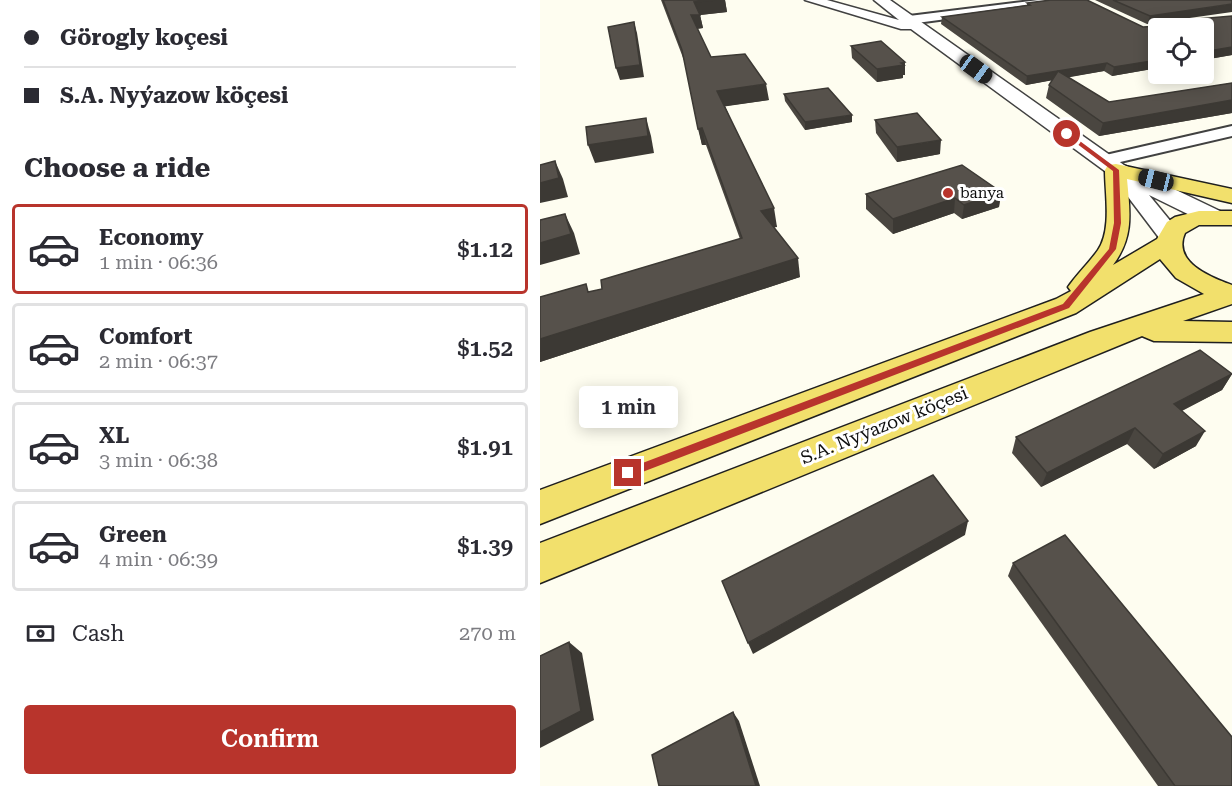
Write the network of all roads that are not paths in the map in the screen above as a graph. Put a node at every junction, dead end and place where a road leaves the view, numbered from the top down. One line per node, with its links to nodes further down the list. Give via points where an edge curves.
1 (844, 0): 5 (street)
2 (881, 0): 7 (street)
3 (967, 0): 6 (street)
4 (1066, 0): 6 (street)
5 (814, 1): 7 (street)
6 (984, 10): 7 (street)
7 (913, 18): 9 (street)
8 (1232, 131): 9 (street)
9 (1109, 165): 10 (main road); 11 (street); 12 (street); 14 (main road, via 1118,223 1113,249)
10 (1232, 196)
11 (1222, 218): 12 (main road, via 1193,219 1178,225)
12 (1168, 239): 13 (main road, via 1172,258 1185,272); 14 (main road)
13 (1232, 295): 16 (main road, S.A. Nyýazow köçesi)
14 (1066, 306): 17 (main road)
15 (1232, 332): 16 (main road, via 1167,330)
16 (1101, 339): 18 (main road, S.A. Nyýazow köçesi)
17 (540, 507)
18 (540, 563)

